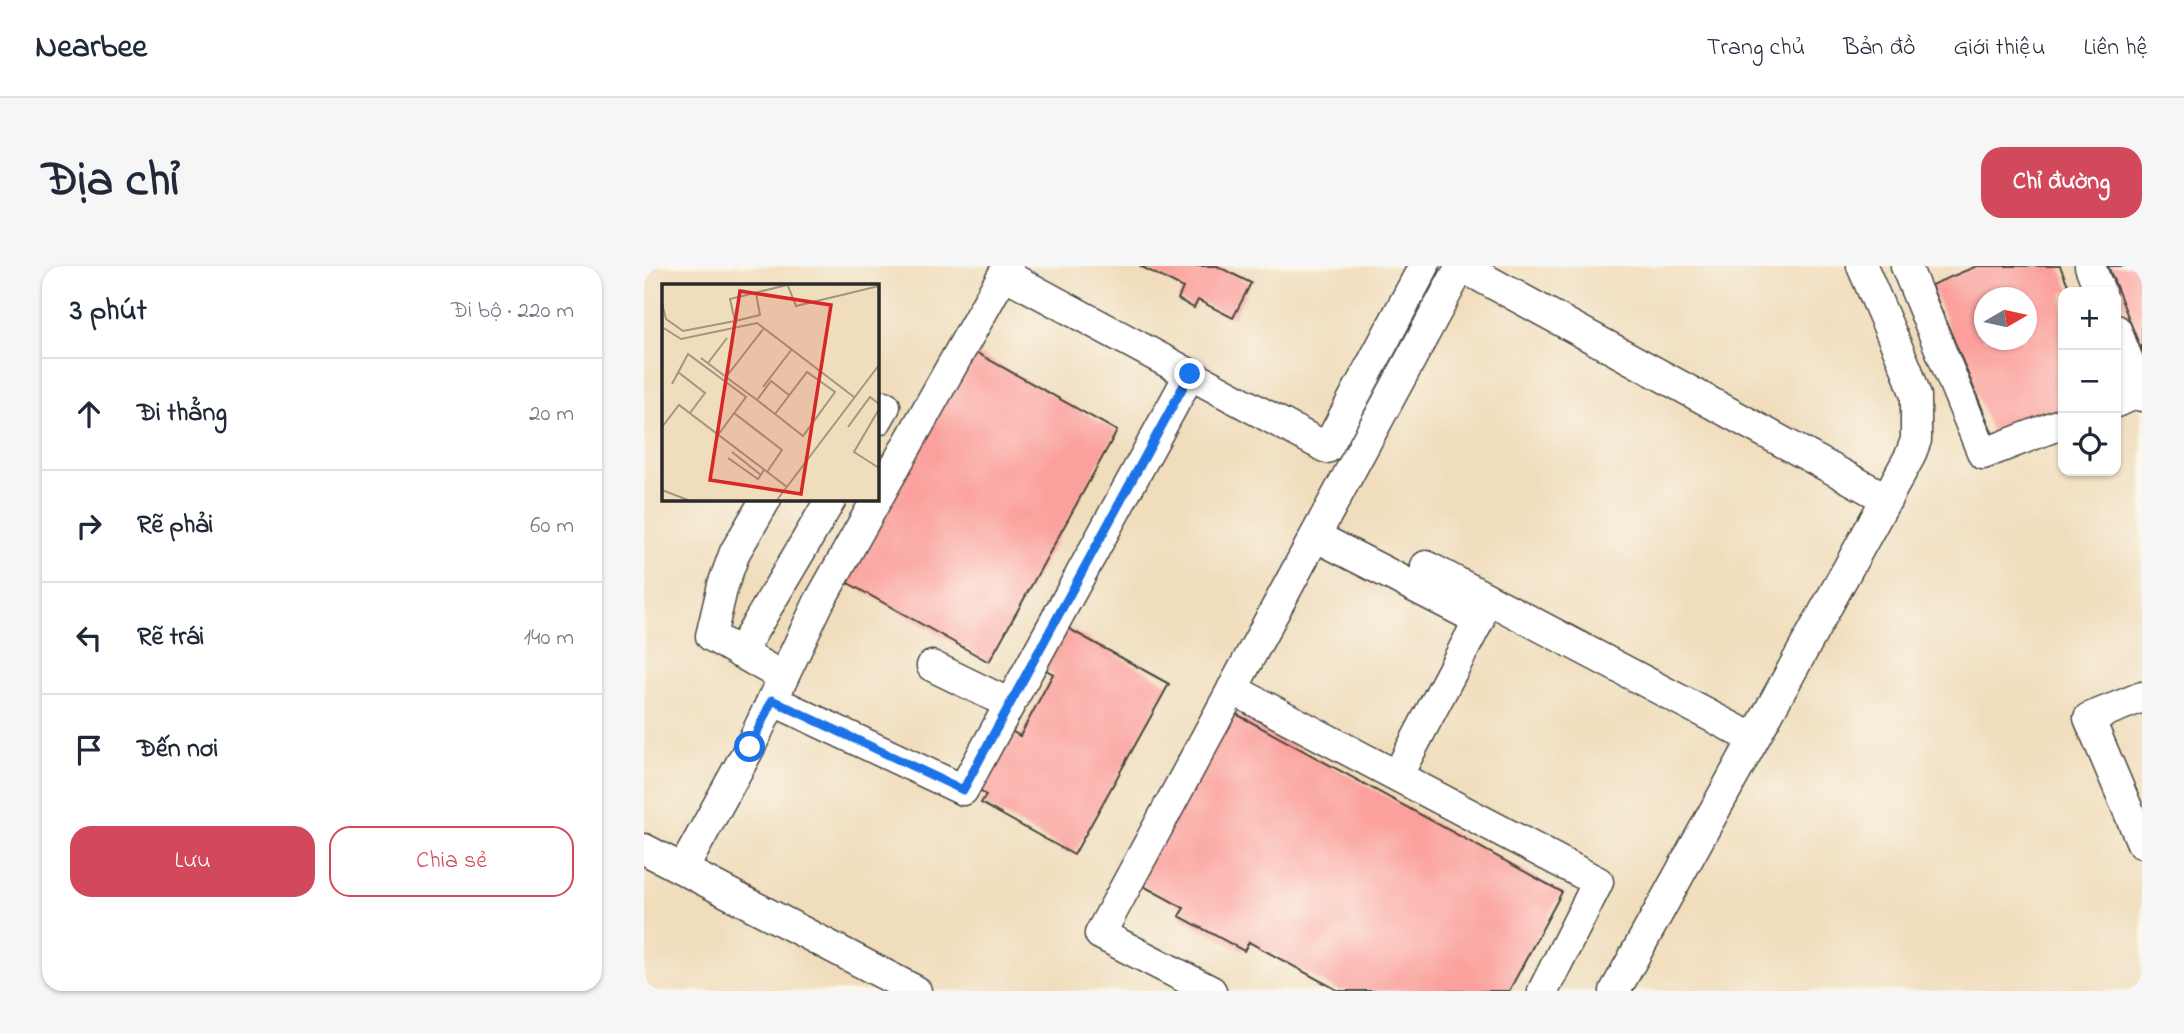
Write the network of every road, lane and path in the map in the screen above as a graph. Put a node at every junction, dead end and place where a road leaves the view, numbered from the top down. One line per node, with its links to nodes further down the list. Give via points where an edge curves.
1 (1424, 266): 9 (street, via 1327,448)
2 (1461, 266): 13 (street); 17 (street)
3 (1862, 266): 13 (street, via 1916,396 1916,440)
4 (1906, 266): 11 (street, via 1983,454)
5 (2090, 266): 7 (street)
6 (1006, 270): 9 (street); 12 (street)
7 (2099, 287)
8 (2121, 349): 10 (street)
9 (1190, 374): 24 (street)
10 (2133, 396)
11 (2058, 425)
12 (878, 497)
13 (1887, 499): 25 (street)
14 (765, 500): 19 (street, via 735,552 711,636)
15 (830, 500): 19 (street)
16 (876, 500): 21 (street, via 818,603)
17 (1315, 536): 22 (street); 26 (street, via 1479,620)
18 (1426, 565): 25 (street)
19 (740, 653): 21 (street)
20 (932, 666): 24 (street)
21 (778, 688): 24 (street, via 963,790); 29 (street)
22 (1232, 689): 26 (street); 31 (street, via 1100,934)
23 (2142, 697): 27 (street, via 2089,718)
24 (1010, 704)
25 (1754, 739): 33 (street)
26 (1397, 776): 32 (street, via 1598,882)
27 (2140, 831)
28 (644, 849): 29 (street)
29 (683, 869): 30 (street)
30 (916, 991)
31 (1211, 991)
32 (1543, 991)
33 (1615, 991)

